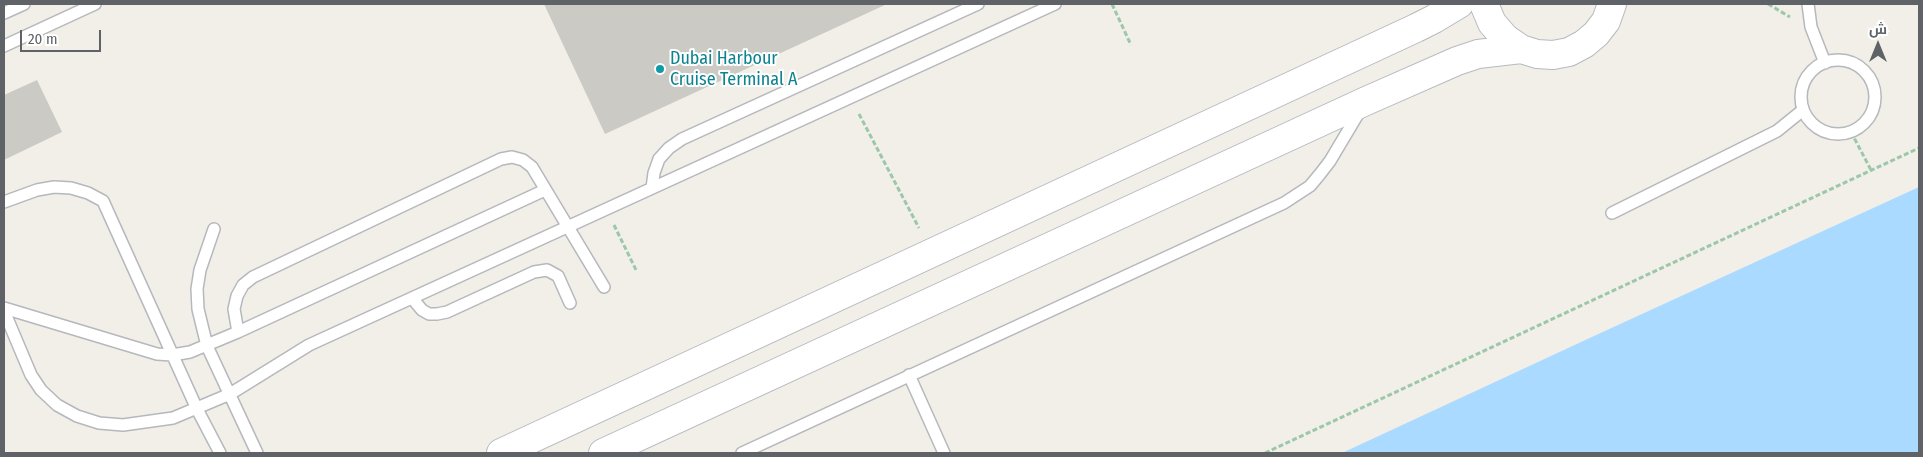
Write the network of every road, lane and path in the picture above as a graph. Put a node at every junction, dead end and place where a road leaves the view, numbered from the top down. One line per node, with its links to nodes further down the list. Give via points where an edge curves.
1 (24, 4): 10 (lane)
2 (94, 4): 12 (lane)
3 (978, 4): 21 (lane, via 682,139 659,159)
4 (1050, 4): 15 (lane)
5 (1112, 4): 11 (path)
6 (1458, 4): 28 (street, via 1434,19)
7 (1484, 4): 13 (street, via 1492,23 1504,38)
8 (1613, 4): 13 (street, via 1596,34 1569,52 1537,54)
9 (1808, 4): 14 (lane, via 1811,27)
10 (4, 13)
11 (1131, 45)
12 (4, 46)
13 (1521, 49): 16 (street, via 1471,56)
14 (1825, 63): 17 (lane, via 1815,68 1804,82); 18 (lane, via 1848,61 1868,74 1873,84 1876,96 1869,118)
15 (850, 98): 21 (lane); 28 (path)
16 (1366, 101): 37 (lane, via 1330,160 1310,186 1298,195); 43 (street)
17 (1803, 110): 18 (lane, via 1813,125 1828,133 1840,135); 25 (lane, via 1777,131)
18 (1851, 132): 20 (path)
19 (1919, 148): 20 (path)
20 (1871, 170): 46 (path)
21 (652, 188): 24 (lane)
22 (545, 190): 26 (lane); 34 (lane); 34 (lane, via 532,167 524,160 501,159 253,277 237,296 234,309)
23 (4, 202): 36 (lane, via 54,187 71,188 103,201)
24 (606, 209): 26 (lane); 29 (path)
25 (1612, 213)
26 (567, 227): 30 (lane); 31 (lane)
27 (214, 229): 35 (lane, via 197,289)
28 (932, 253): 42 (street)
29 (637, 272)
30 (604, 287)
31 (412, 298): 32 (lane, via 422,310 437,314 534,272 547,270 558,276); 38 (lane, via 309,345)
32 (570, 303)
33 (4, 310): 36 (lane, via 142,350); 39 (lane, via 31,375 41,390 57,405 78,416 100,423 123,425 173,418)
34 (238, 332): 35 (lane)
35 (207, 346): 36 (lane); 38 (lane)
36 (172, 355): 39 (lane)
37 (909, 376): 44 (lane); 45 (lane)
38 (230, 394): 39 (lane); 41 (lane)
39 (197, 409): 40 (lane)
40 (220, 453)
41 (257, 453)
42 (502, 453)
43 (603, 453)
44 (742, 453)
45 (944, 453)
46 (1265, 453)

